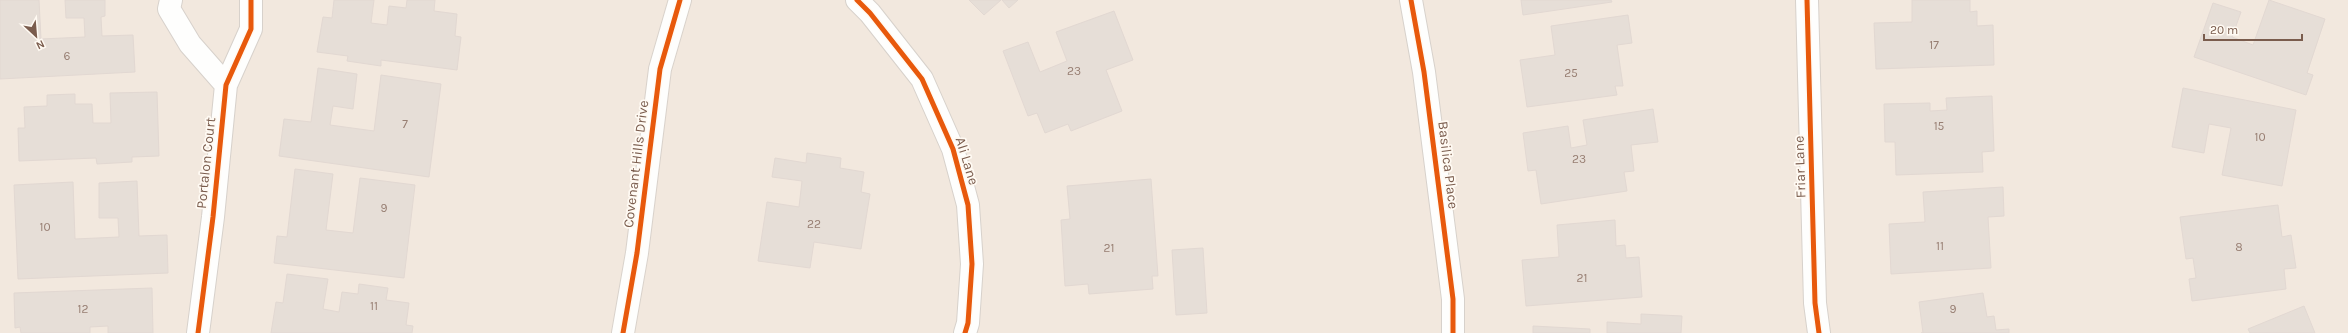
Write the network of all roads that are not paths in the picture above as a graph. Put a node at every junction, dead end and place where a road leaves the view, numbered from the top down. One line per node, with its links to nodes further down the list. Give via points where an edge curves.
1 (171, 0): 7 (street, via 169,9 190,44)
2 (251, 0): 7 (street, Portalon Court, via 251,29)
3 (680, 0): 9 (street, Covenant Hills Drive, via 660,69 637,253)
4 (857, 0): 10 (street, Ali Lane, via 870,12 922,79 953,149 968,205 972,264)
5 (1411, 0): 11 (street, Basilica Place, via 1425,80 1453,299)
6 (1807, 0): 12 (street, Friar Lane, via 1815,303)
7 (226, 85): 8 (street, Portalon Court)
8 (198, 333)
9 (623, 333)
10 (965, 333)
11 (1453, 333)
12 (1819, 333)

